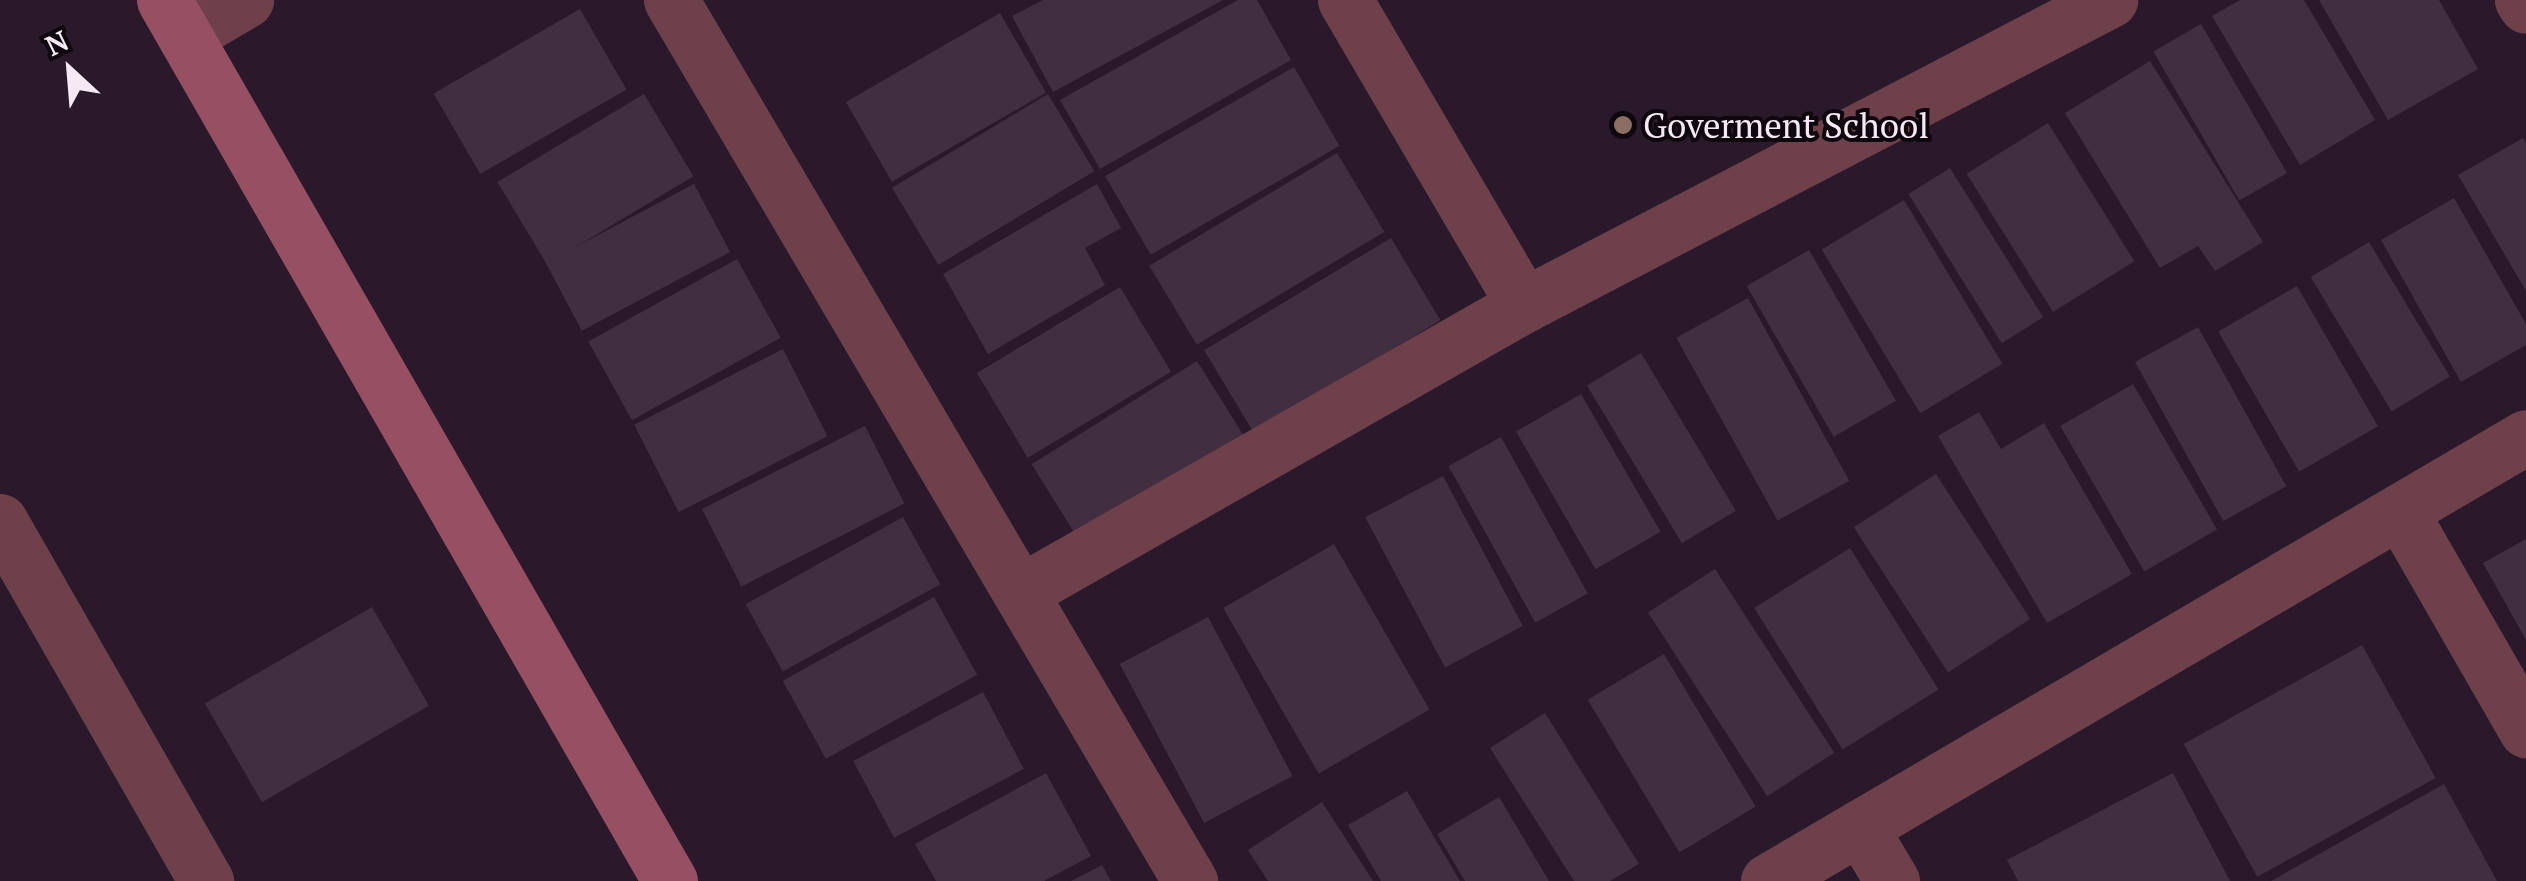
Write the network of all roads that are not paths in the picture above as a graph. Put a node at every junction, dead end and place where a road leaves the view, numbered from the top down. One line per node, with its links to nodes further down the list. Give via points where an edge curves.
1 (246, 0): 5 (street)
2 (671, 0): 10 (street)
3 (1346, 0): 6 (street)
4 (2110, 0): 6 (street)
5 (175, 18): 15 (street)
6 (1524, 305): 10 (street)
7 (2526, 437): 8 (street)
8 (2400, 511): 12 (street); 13 (street)
9 (0, 521): 11 (street)
10 (1022, 591): 16 (street)
11 (18, 594): 14 (street)
12 (2526, 730)
13 (1860, 827): 17 (street); 18 (street)
14 (206, 881)
15 (670, 881)
16 (1190, 881)
17 (1768, 881)
18 (1892, 881)

